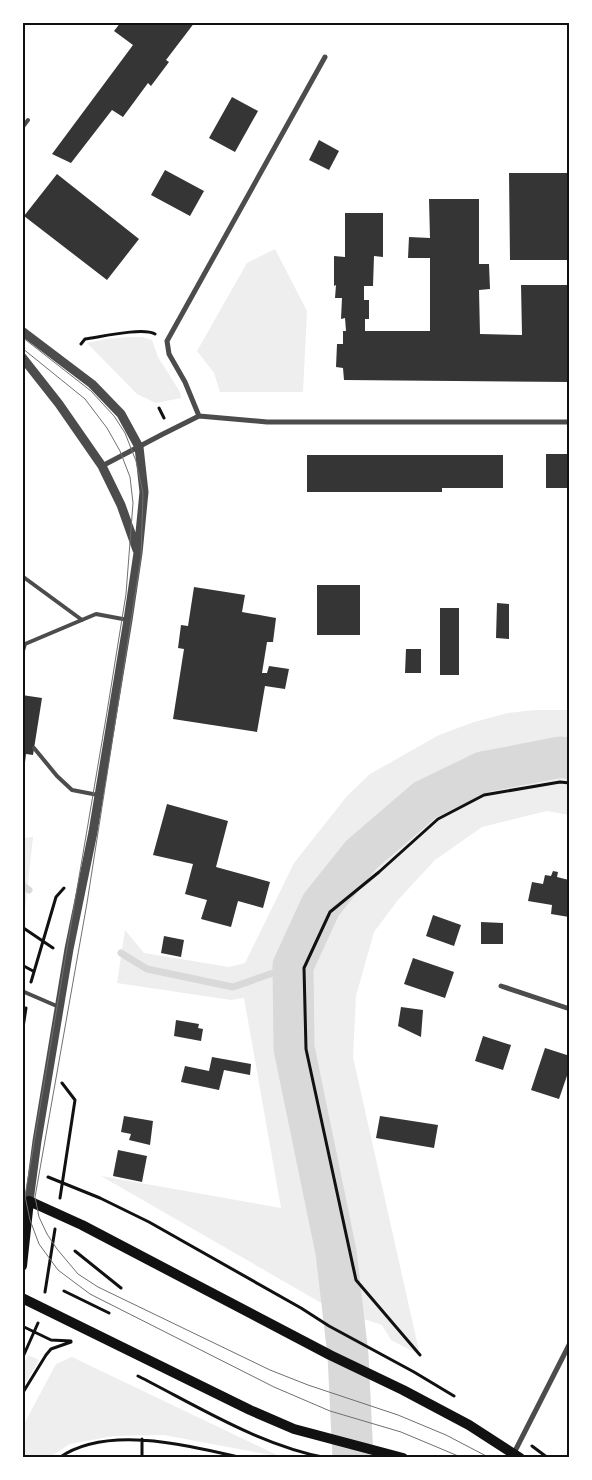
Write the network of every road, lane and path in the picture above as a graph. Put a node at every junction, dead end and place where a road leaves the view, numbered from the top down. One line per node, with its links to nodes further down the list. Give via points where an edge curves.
1 (325, 57): 5 (street)
2 (28, 120): 3 (lane)
3 (22, 128)
4 (22, 331): 10 (street, via 92,384 121,414)
5 (167, 340): 6 (path, via 152,332 127,333 85,339); 8 (street, via 169,354)
6 (81, 344)
7 (22, 357): 11 (street, via 60,404)
8 (199, 416): 9 (street, via 267,422); 10 (street)
9 (570, 422)
10 (139, 447): 11 (street); 12 (street, via 144,492)
11 (102, 466): 12 (street, via 122,505)
12 (138, 552): 15 (street)
13 (22, 576): 14 (lane)
14 (82, 620): 15 (lane, via 96,614); 16 (lane, via 25,644)
15 (128, 620): 19 (street)
16 (22, 654)
17 (34, 748): 19 (lane, via 72,790)
18 (570, 783): 48 (path, via 484,795 438,819 330,912 304,968 306,1049 356,1280)
19 (99, 795): 28 (street)
20 (68, 882): 24 (path, via 56,897)
21 (22, 927): 22 (path)
22 (36, 936)
23 (22, 965): 24 (path)
24 (33, 971): 27 (path)
25 (501, 986): 29 (street)
26 (22, 991): 27 (lane)
27 (29, 993): 28 (lane); 30 (path)
28 (59, 1007): 31 (street)
29 (570, 1009)
30 (22, 1034)
31 (49, 1067): 32 (street); 33 (path, via 76,1100)
32 (33, 1172): 33 (path); 34 (street)
33 (63, 1183): 36 (path); 47 (path, via 149,1222)
34 (29, 1201): 35 (main road); 36 (main road); 38 (main road)
35 (22, 1212)
36 (57, 1214): 42 (path); 52 (main road, via 403,1390)
37 (75, 1251): 39 (path)
38 (22, 1266)
39 (121, 1288)
40 (64, 1291): 43 (path)
41 (22, 1298): 42 (main road)
42 (43, 1307): 45 (path); 58 (main road, via 294,1429)
43 (109, 1313)
44 (22, 1326): 45 (path)
45 (35, 1332): 49 (path); 50 (path, via 51,1340 74,1341 51,1349)
46 (570, 1343): 52 (street)
47 (372, 1349)
48 (420, 1355)
49 (22, 1359)
50 (22, 1394)
51 (142, 1439): 54 (path, via 89,1444); 55 (path); 56 (path)
52 (517, 1455)
53 (320, 1456): 57 (path)
54 (59, 1458)
55 (142, 1458)
56 (243, 1458)
57 (327, 1458)
58 (403, 1458)

